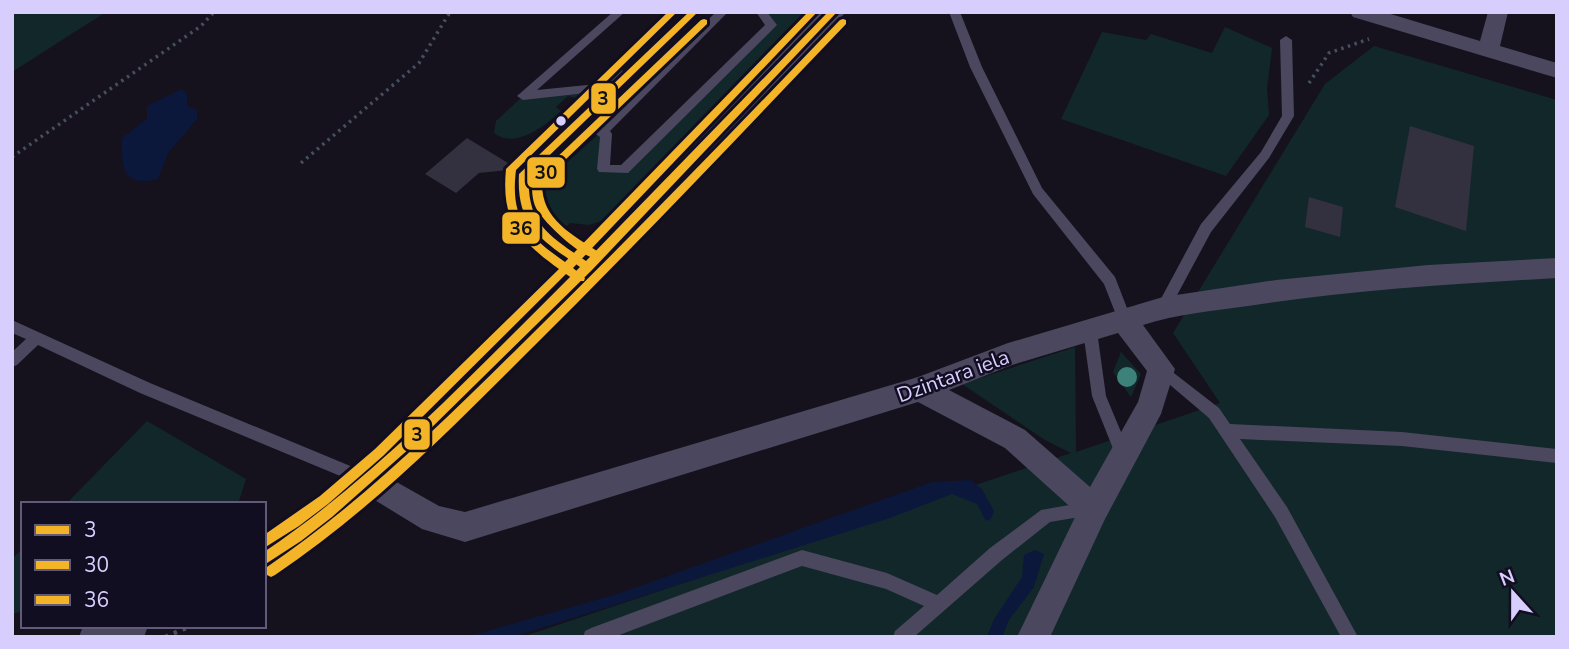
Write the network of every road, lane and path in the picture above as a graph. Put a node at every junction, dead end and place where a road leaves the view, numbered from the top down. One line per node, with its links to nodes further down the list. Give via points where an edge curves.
1 (214, 12): 19 (path, via 191,33)
2 (450, 12): 20 (path, via 419,63)
3 (620, 12): 14 (lane, via 523,96 600,88)
4 (682, 12): 14 (lane)
5 (694, 12): 14 (lane)
6 (723, 12): 16 (lane)
7 (761, 12): 16 (lane, via 771,25 624,170 603,169 606,134 600,133)
8 (834, 12): 21 (street)
9 (954, 12): 24 (lane, via 1037,191 1110,281)
10 (1360, 12): 12 (street)
11 (1498, 12): 15 (street)
12 (1412, 28): 15 (street); 18 (path, via 1329,53)
13 (1286, 40): 18 (lane)
14 (649, 49): 16 (lane); 21 (lane, via 524,174 522,206 530,221)
15 (1488, 51): 17 (street)
16 (674, 60)
17 (1557, 71)
18 (1287, 116): 23 (lane, via 1265,155 1206,228)
19 (12, 158)
20 (301, 163)
21 (588, 267): 34 (street)
22 (1557, 268): 23 (street, Dzintara iela, via 1428,275)
23 (1163, 308): 24 (street, Dzintara iela)
24 (1125, 321): 26 (street, Dzintara iela); 29 (street)
25 (12, 326): 27 (lane)
26 (1090, 331): 30 (street, Dzintara iela, via 1008,355); 32 (lane, via 1100,396)
27 (37, 337): 28 (lane); 34 (lane, via 145,388)
28 (12, 361)
29 (1161, 369): 31 (lane, via 1214,413); 32 (street, via 1151,405)
30 (920, 389): 34 (street, Dzintara iela, via 465,527 433,519); 35 (street, via 1015,439)
31 (1226, 431): 33 (lane, via 1402,439); 45 (lane, via 1281,512)
32 (1123, 456): 35 (street)
33 (1557, 456)
34 (370, 481): 36 (street)
35 (1094, 509): 37 (lane, via 1047,515); 44 (street)
36 (266, 558)
37 (939, 604): 42 (lane, via 887,581 802,558); 43 (lane)
38 (123, 628): 40 (street)
39 (186, 628): 41 (path)
40 (99, 637)
41 (165, 637)
42 (590, 637)
43 (901, 637)
44 (1032, 637)
45 (1350, 637)

